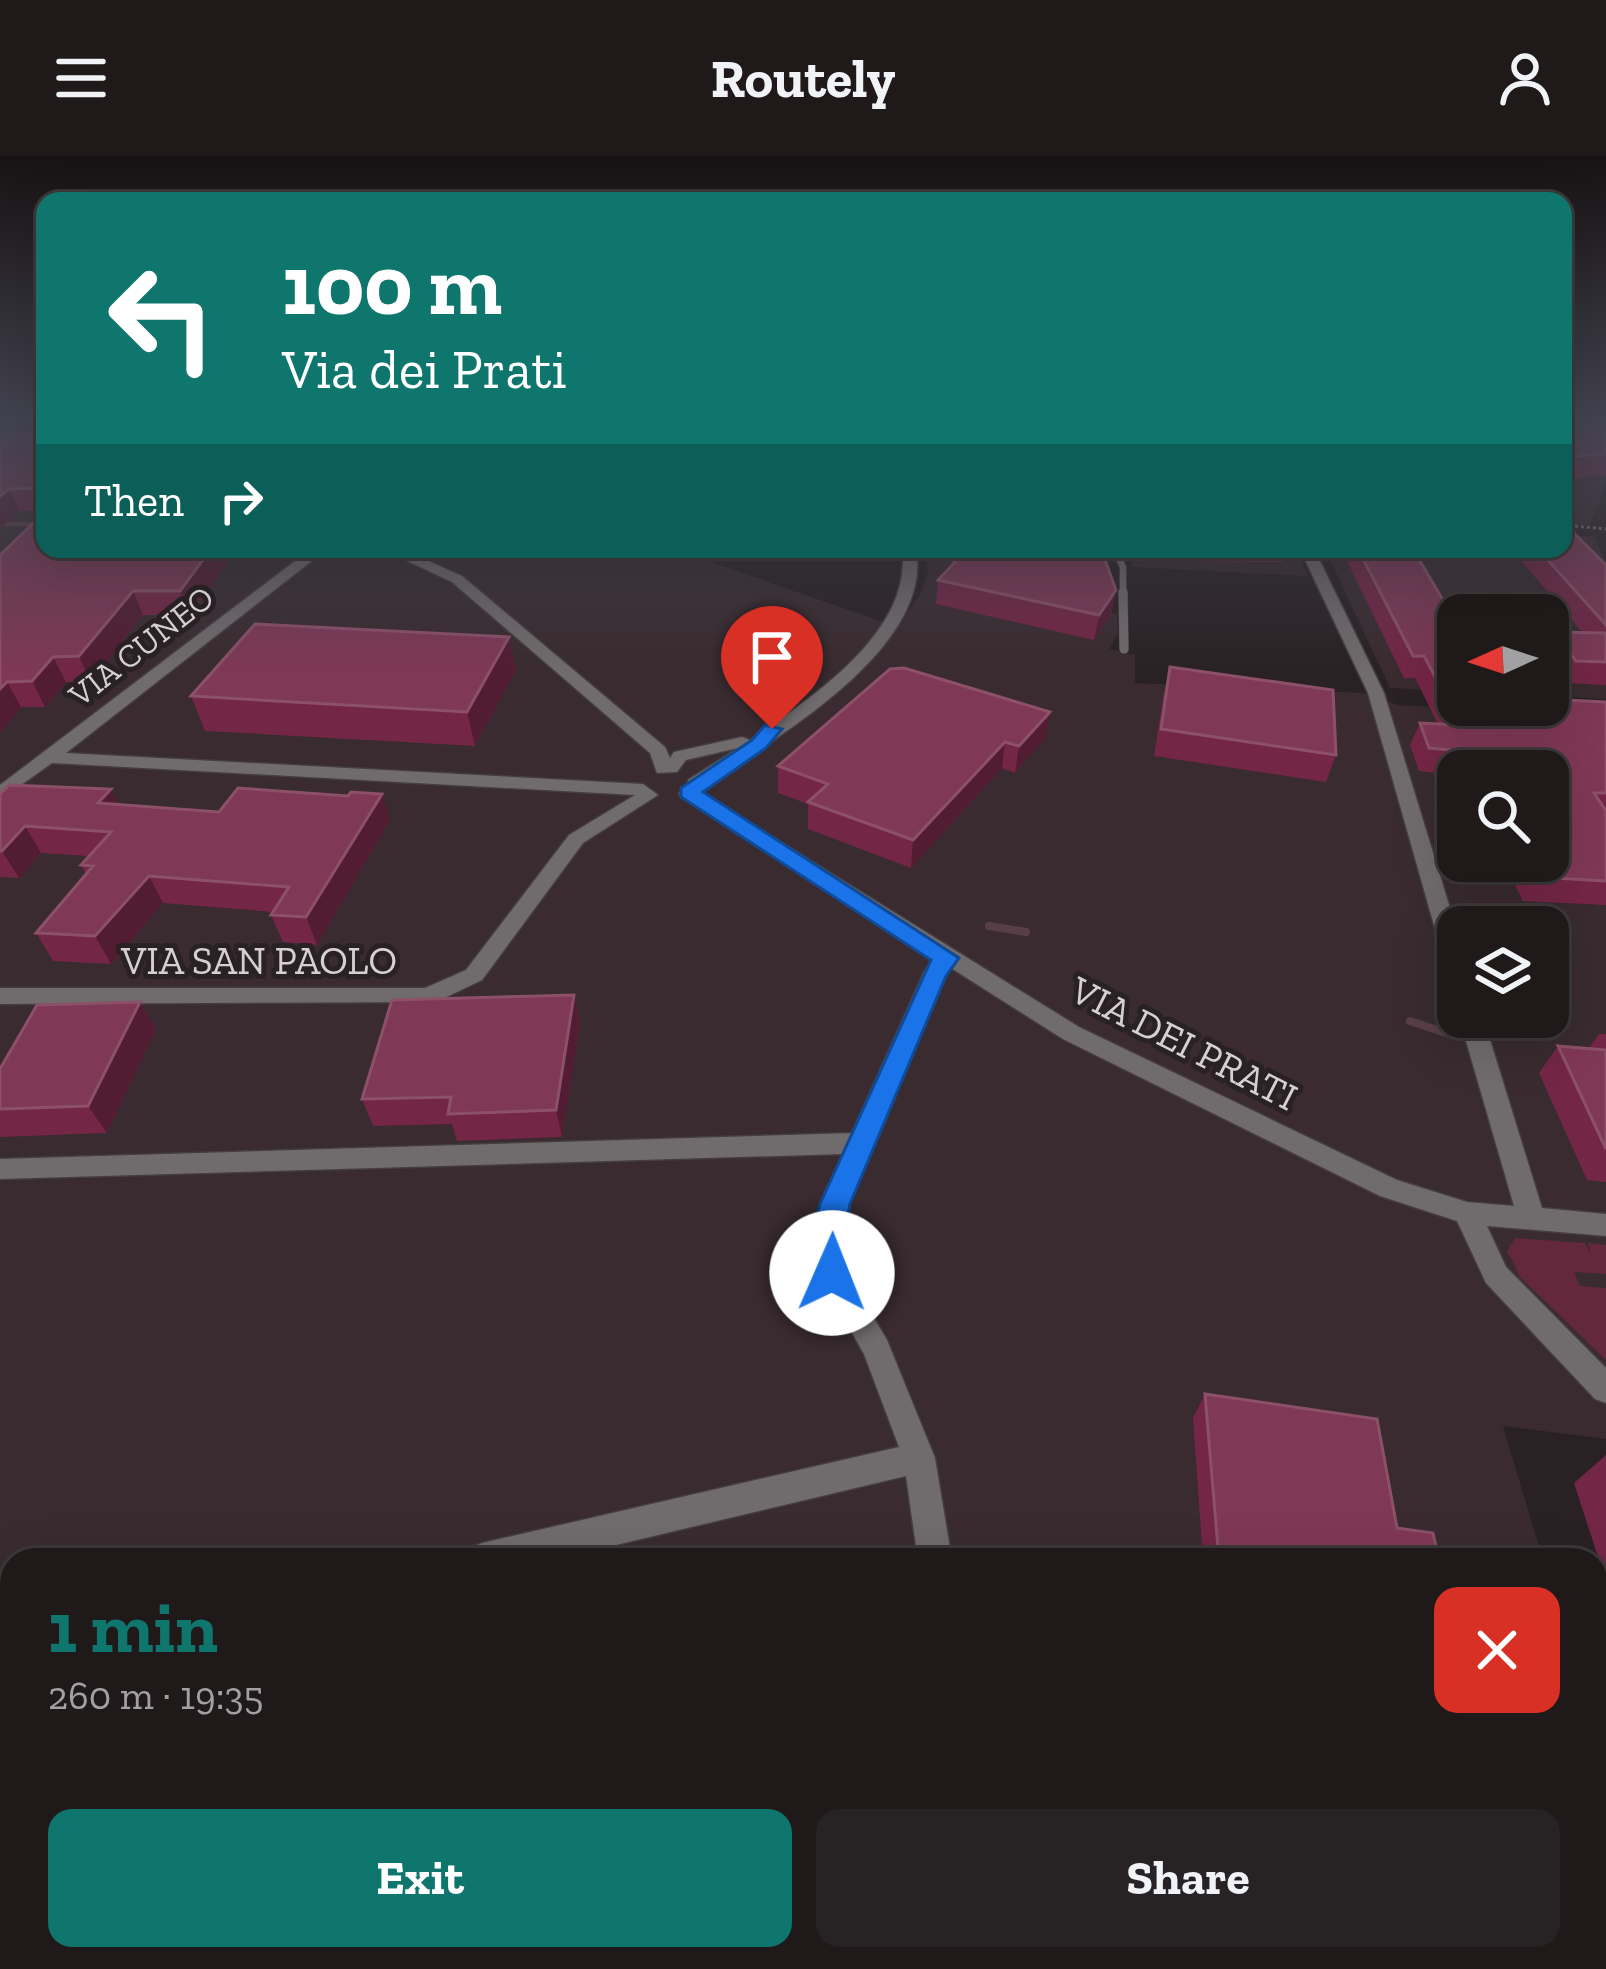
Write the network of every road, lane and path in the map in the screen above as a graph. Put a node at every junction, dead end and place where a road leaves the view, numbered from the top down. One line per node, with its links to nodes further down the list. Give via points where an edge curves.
1 (1572, 526): 2 (path)
2 (1606, 530)
3 (308, 558): 10 (street, VIA CUNEO)
4 (409, 558): 11 (street, via 457,579 659,751)
5 (913, 558): 9 (street, via 905,592 868,654)
6 (1118, 558): 8 (lane)
7 (1311, 558): 15 (street, via 1376,693)
8 (1124, 649)
9 (772, 729): 11 (street, via 680,757); 12 (street)
10 (48, 757): 13 (street); 14 (street, VIA CUNEO)
11 (667, 769): 12 (street, VIA DEI PRATI, via 686,772); 13 (street, via 648,775)
12 (692, 788): 13 (street, via 664,799); 16 (street, VIA DEI PRATI)
13 (646, 792): 17 (street, VIA SAN PAOLO, via 576,839 474,975 428,996)
14 (0, 794)
15 (1439, 906)
16 (947, 958): 19 (street); 21 (street, VIA DEI PRATI, via 1071,1034 1389,1188)
17 (0, 996)
18 (1478, 1038): 22 (street)
19 (862, 1143): 20 (street); 25 (street, via 835,1204 827,1244 832,1273 877,1349)
20 (0, 1169)
21 (1467, 1213): 22 (street, VIA DEI PRATI); 24 (street, via 1496,1275)
22 (1531, 1218): 23 (street, VIA DEI PRATI)
23 (1606, 1225)
24 (1606, 1389)
25 (919, 1458): 26 (street); 27 (street)
26 (533, 1548)
27 (933, 1548)

